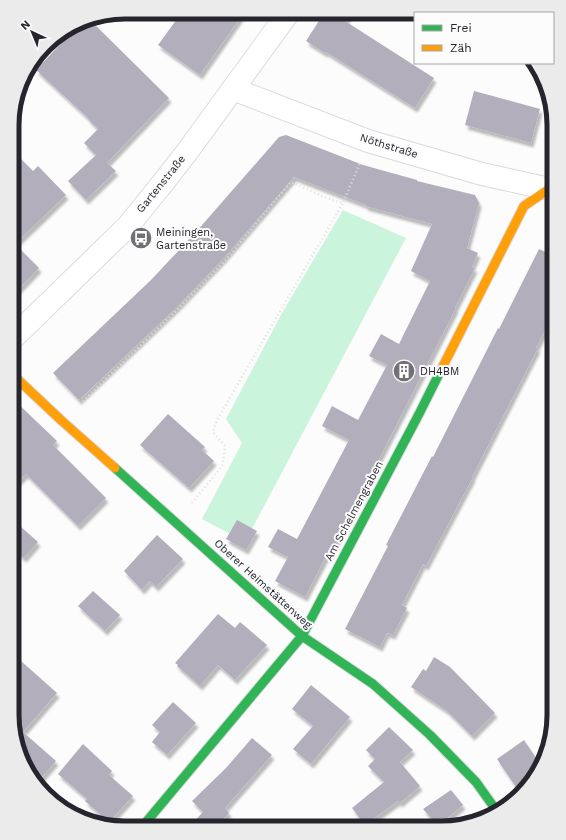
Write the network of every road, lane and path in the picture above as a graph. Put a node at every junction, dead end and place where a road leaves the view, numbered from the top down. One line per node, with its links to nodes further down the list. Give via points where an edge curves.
1 (284, 19): 2 (street, Gartenstraße)
2 (233, 89): 3 (street, Nöthstraße); 7 (street, Gartenstraße, via 128,226)
3 (368, 141): 4 (street, Nöthstraße, via 482,174); 6 (path)
4 (547, 187)
5 (547, 191): 11 (street, Am Schelmengraben, via 524,206 419,414)
6 (343, 203): 9 (path, via 291,182 226,261); 10 (path, via 216,420 213,432 225,446 222,466)
7 (19, 332)
8 (19, 381): 9 (street, Oberer Heimstättenweg)
9 (62, 421): 10 (street, Oberer Heimstättenweg)
10 (177, 523): 11 (street, Oberer Heimstättenweg)
11 (302, 636): 12 (street, Oberer Heimstättenweg, via 373,684 430,735 476,782); 13 (street, Am Schelmengraben)
12 (494, 807)
13 (147, 821)

